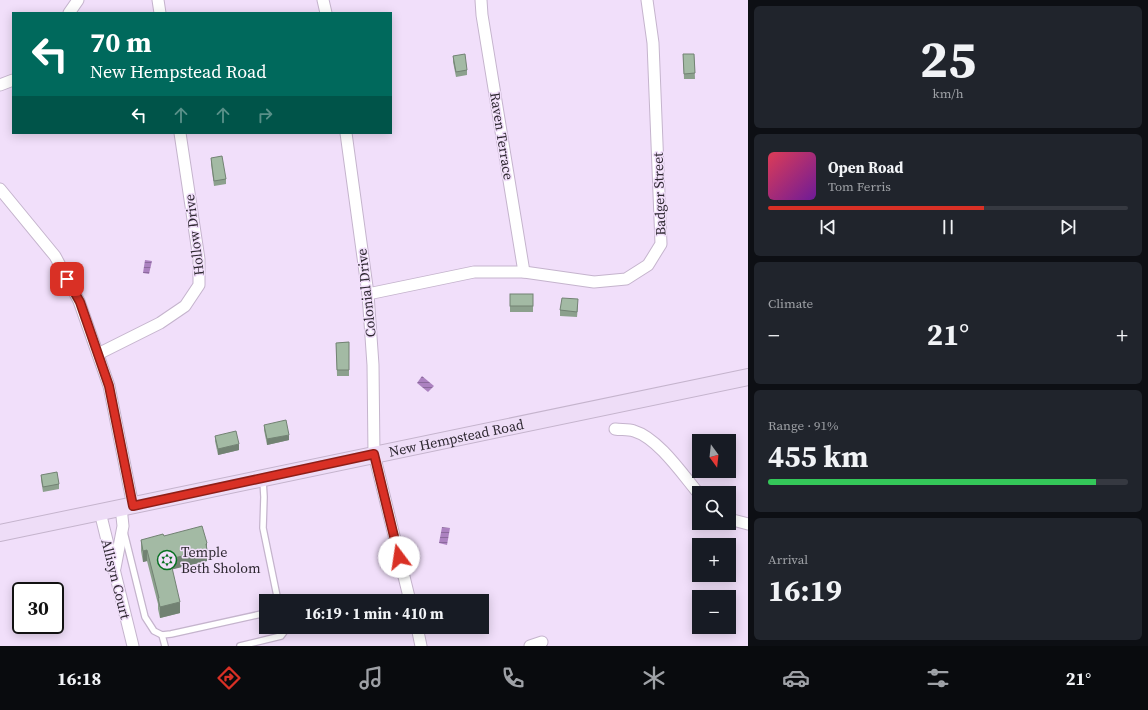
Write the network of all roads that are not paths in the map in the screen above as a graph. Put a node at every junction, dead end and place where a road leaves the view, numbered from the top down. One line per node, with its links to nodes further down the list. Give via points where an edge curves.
1 (78, 0): 6 (street)
2 (158, 0): 7 (street)
3 (323, 0): 8 (street)
4 (481, 0): 14 (street, Raven Terrace)
5 (647, 0): 14 (street, Badger Street, via 653,42 661,244 648,265 626,279 594,282)
6 (70, 12)
7 (160, 12)
8 (326, 12)
9 (12, 80): 10 (street)
10 (0, 85)
11 (180, 134): 16 (street, Hollow Drive, via 199,259 199,285 185,306 160,323)
12 (346, 134): 15 (street, Colonial Drive)
13 (0, 189): 16 (street, via 55,256 80,302)
14 (524, 272): 15 (street, Badger Street, via 474,272)
15 (368, 294): 19 (street, Colonial Drive, via 373,365)
16 (98, 354): 22 (street, via 109,386)
17 (748, 377): 19 (street, New Hempstead Road)
18 (615, 429): 21 (street, via 634,431 649,438)
19 (374, 454): 20 (street, New Hempstead Road); 30 (street, Colonial Drive)
20 (263, 478): 22 (street, New Hempstead Road); 29 (lane, via 263,528)
21 (692, 486)
22 (127, 506): 23 (street, New Hempstead Road); 26 (street)
23 (100, 512): 27 (street, New Hempstead Road); 28 (street, Allisyn Court)
24 (736, 521): 25 (street)
25 (748, 524)
26 (123, 526): 28 (street); 34 (lane, via 145,617 154,631)
27 (0, 533)
28 (114, 573): 36 (street, Allisyn Court)
29 (277, 594)
30 (408, 594)
31 (259, 615): 34 (lane)
32 (282, 634): 38 (lane)
33 (418, 634): 39 (street)
34 (162, 635): 37 (lane)
35 (542, 642): 40 (street)
36 (133, 646)
37 (165, 646)
38 (240, 646)
39 (421, 646)
40 (530, 646)

